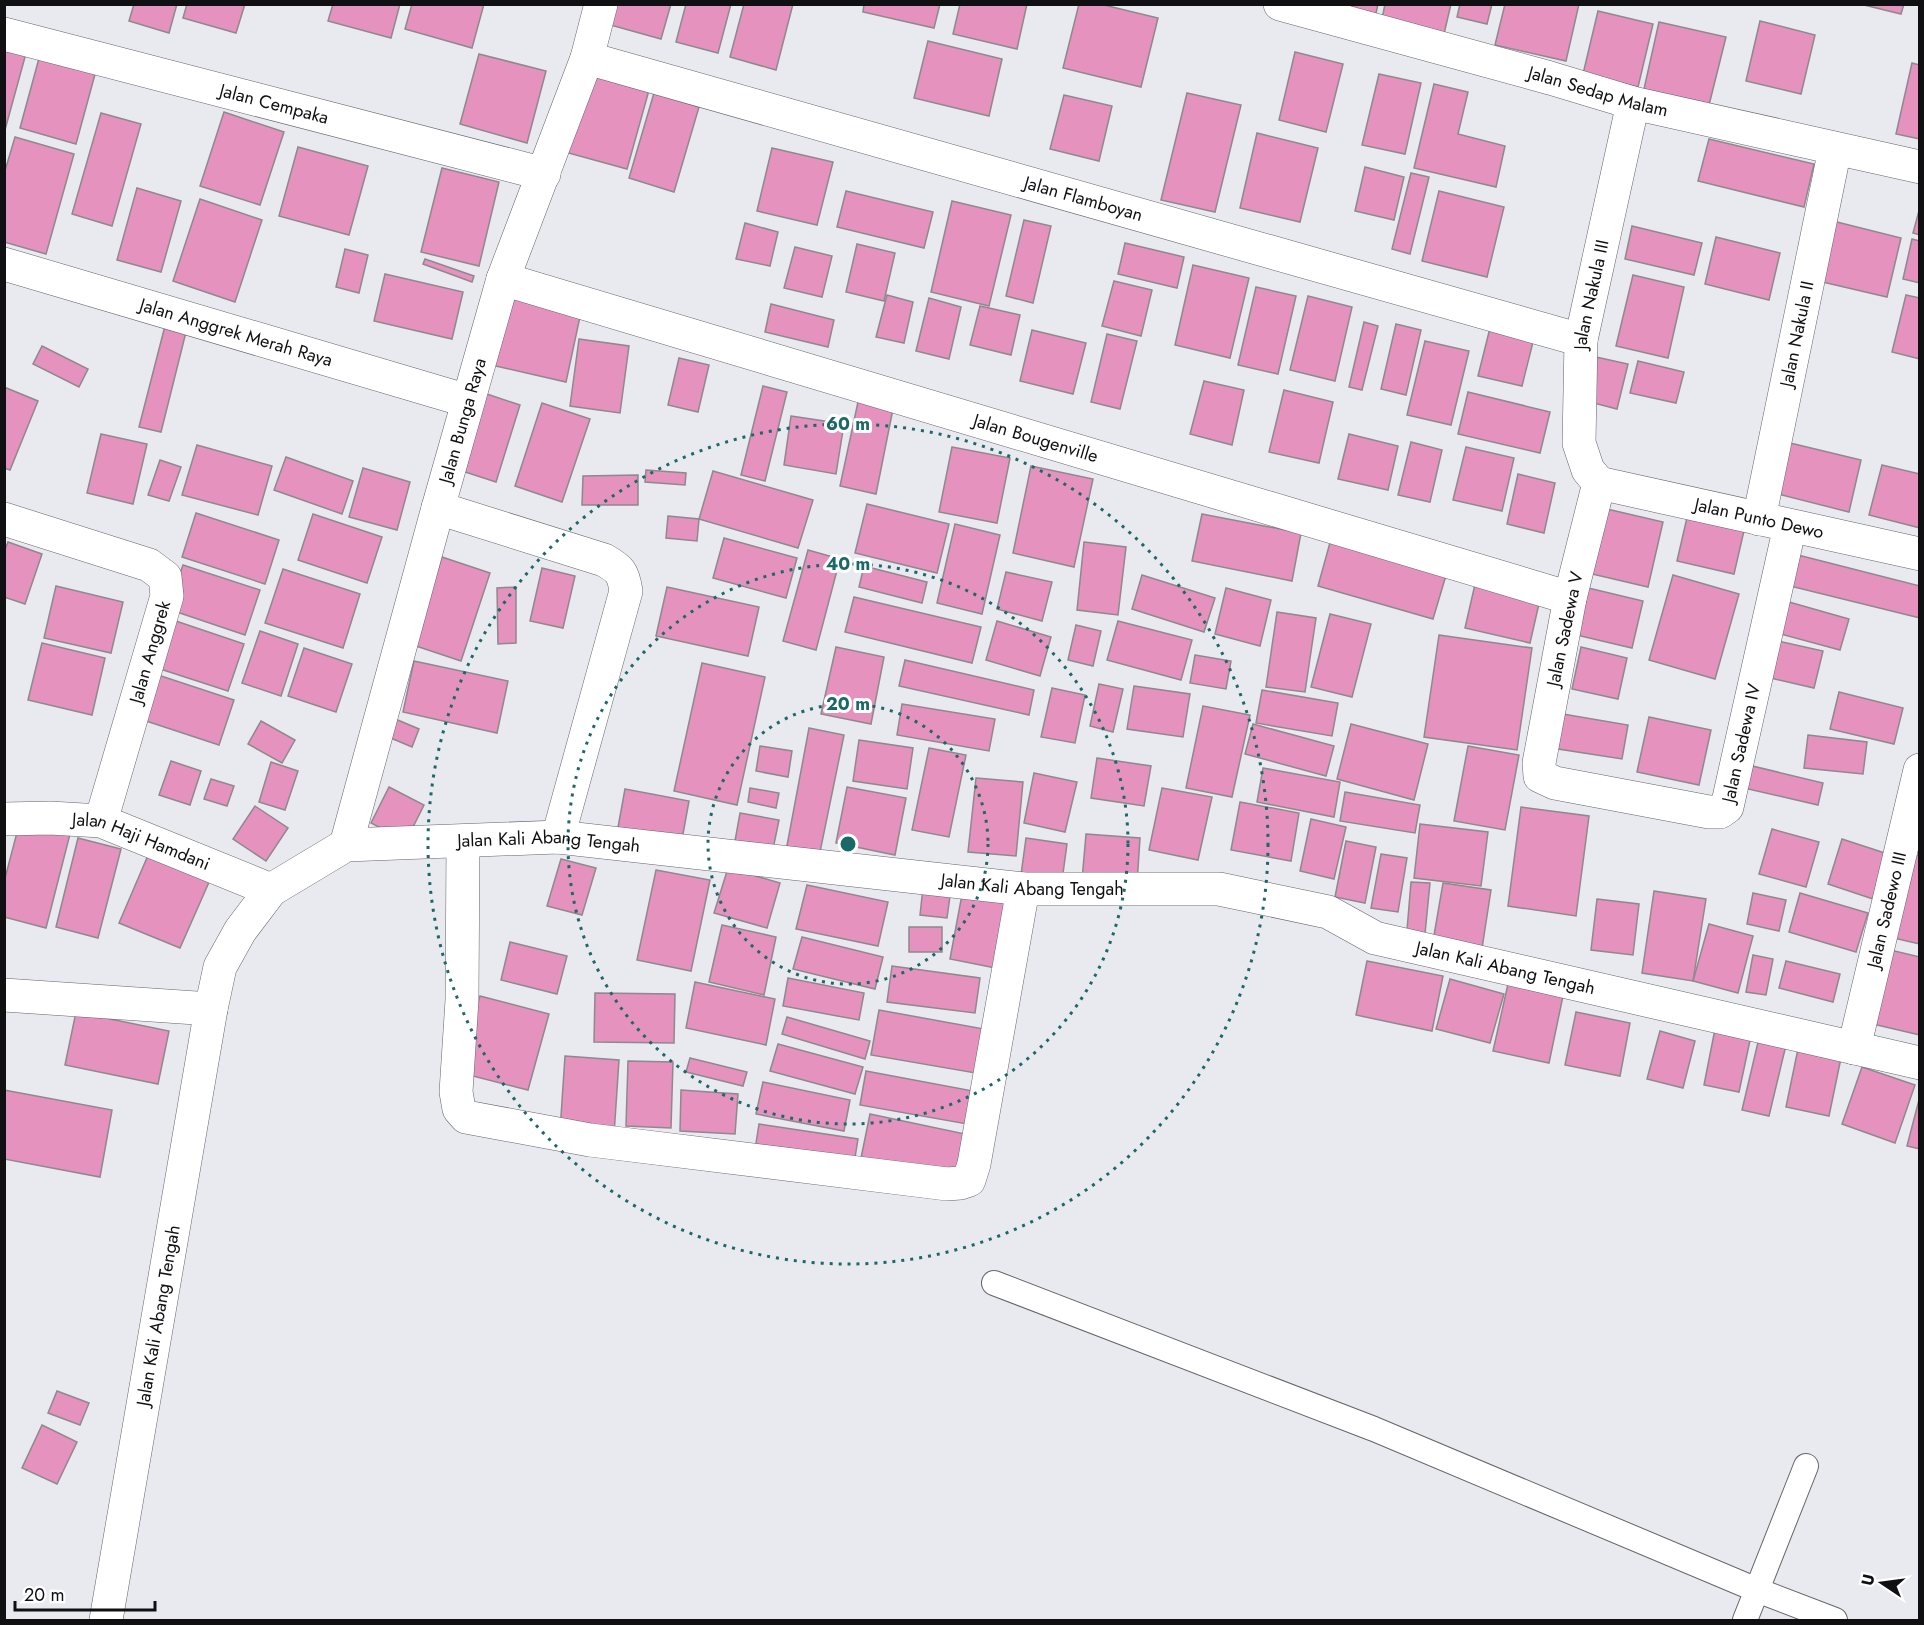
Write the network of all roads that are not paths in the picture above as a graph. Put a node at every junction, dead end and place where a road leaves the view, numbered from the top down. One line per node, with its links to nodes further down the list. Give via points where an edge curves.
1 (601, 4): 4 (street, Jalan Bunga Raya)
2 (1280, 4): 5 (street, Jalan Sedap Malam)
3 (4, 34): 8 (street, Jalan Cempaka)
4 (587, 58): 8 (street, Jalan Bunga Raya); 11 (street, Jalan Flamboyan)
5 (1633, 103): 6 (street, Jalan Sedap Malam); 11 (street, Jalan Nakula III)
6 (1835, 148): 7 (street, Jalan Sedap Malam); 16 (street, Jalan Nakula II)
7 (1920, 167)
8 (544, 174): 10 (street, Jalan Bunga Raya)
9 (4, 264): 12 (street, Jalan Anggrek Merah Raya)
10 (503, 279): 12 (street, Jalan Bunga Raya); 18 (street, Jalan Bougenville)
11 (1581, 340): 13 (street, Jalan Nakula III, via 1579,443 1588,470)
12 (468, 400): 14 (street, Jalan Bunga Raya)
13 (1599, 483): 16 (street, Jalan Punto Dewo); 18 (street, Jalan Sadewa V)
14 (438, 508): 23 (street, via 604,560 617,567 623,576 626,591); 25 (street, Jalan Bunga Raya)
15 (4, 519): 22 (street, Jalan Anggrek, via 149,565 165,577 167,596)
16 (1775, 522): 17 (street, Jalan Punto Dewo); 20 (street, Jalan Sadewa IV, via 1727,807 1709,812 1555,783)
17 (1920, 554)
18 (1570, 598): 20 (street, Jalan Sadewa V, via 1539,763)
19 (1920, 770): 30 (street, Jalan Sadewo III)
20 (1540, 776)
21 (4, 819): 22 (street, Jalan Haji Hamdani)
22 (101, 821): 27 (street, Jalan Haji Hamdani)
23 (558, 837): 24 (street, Jalan Kali Abang Tengah); 26 (street, Jalan Kali Abang Tengah)
24 (463, 841): 25 (street, Jalan Kali Abang Tengah); 26 (street, via 462,1000 456,1092 459,1109 466,1117 590,1140 946,1184 969,1180 974,1164)
25 (346, 845): 27 (street, Jalan Kali Abang Tengah)
26 (1023, 889): 30 (street, Jalan Kali Abang Tengah, via 1219,889 1328,912 1375,938)
27 (271, 890): 29 (street, Jalan Kali Abang Tengah, via 240,931 220,967)
28 (4, 995): 29 (street)
29 (211, 1009): 35 (street, Jalan Kali Abang Tengah)
30 (1854, 1047): 31 (street, Jalan Kali Abang Tengah)
31 (1920, 1063)
32 (994, 1283): 34 (lane, via 1374,1429)
33 (1806, 1466): 34 (lane)
34 (1757, 1590): 36 (lane); 37 (lane)
35 (106, 1620)
36 (1745, 1620)
37 (1835, 1620)

